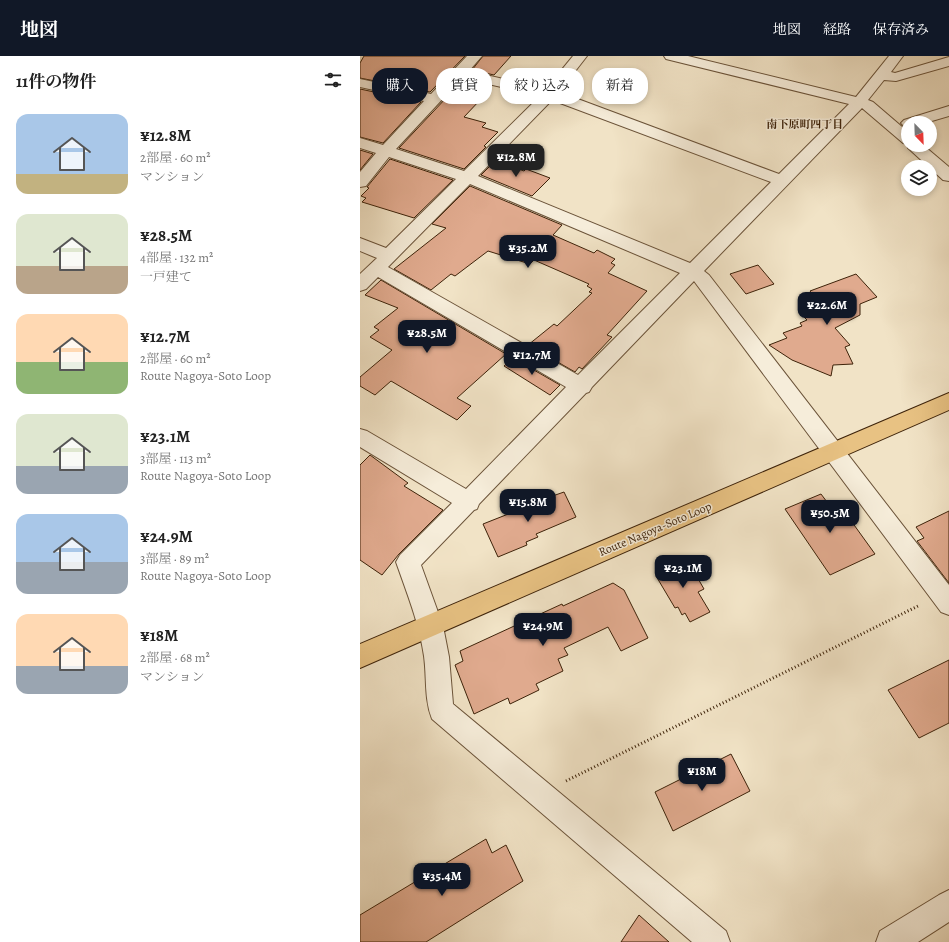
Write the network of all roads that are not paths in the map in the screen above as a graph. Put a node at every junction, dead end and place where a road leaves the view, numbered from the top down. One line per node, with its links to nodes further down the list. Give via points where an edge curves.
1 (476, 56): 6 (street)
2 (580, 56): 7 (street)
3 (671, 56): 11 (street)
4 (896, 56): 8 (street)
5 (949, 61): 8 (street, via 896,77)
6 (464, 68)
7 (571, 68)
8 (880, 75): 11 (street)
9 (360, 83): 10 (street)
10 (435, 99): 18 (street)
11 (859, 102): 16 (street); 22 (street)
12 (540, 104): 20 (street)
13 (577, 104): 22 (street)
14 (949, 111): 15 (street)
15 (933, 116)
16 (901, 123)
17 (360, 143): 18 (street)
18 (386, 151): 20 (street); 23 (street)
19 (922, 152): 21 (street)
20 (467, 176): 25 (street); 26 (street)
21 (949, 176)
22 (783, 181): 26 (street)
23 (360, 182)
24 (360, 244): 25 (street)
25 (384, 262): 27 (street); 28 (street)
26 (694, 272): 28 (street); 31 (street, via 703,279)
27 (360, 285)
28 (582, 387): 32 (street)
29 (949, 401): 31 (main road, Route Nagoya-Soto Loop)
30 (360, 437): 32 (street)
31 (834, 451): 33 (street); 34 (main road, Route Nagoya-Soto Loop)
32 (469, 502): 34 (street, via 408,562)
33 (945, 599)
34 (431, 626): 35 (main road, Route Nagoya-Soto Loop); 37 (street, via 437,657 441,710)
35 (360, 656)
36 (949, 905): 38 (street)
37 (715, 942)
38 (891, 942)

